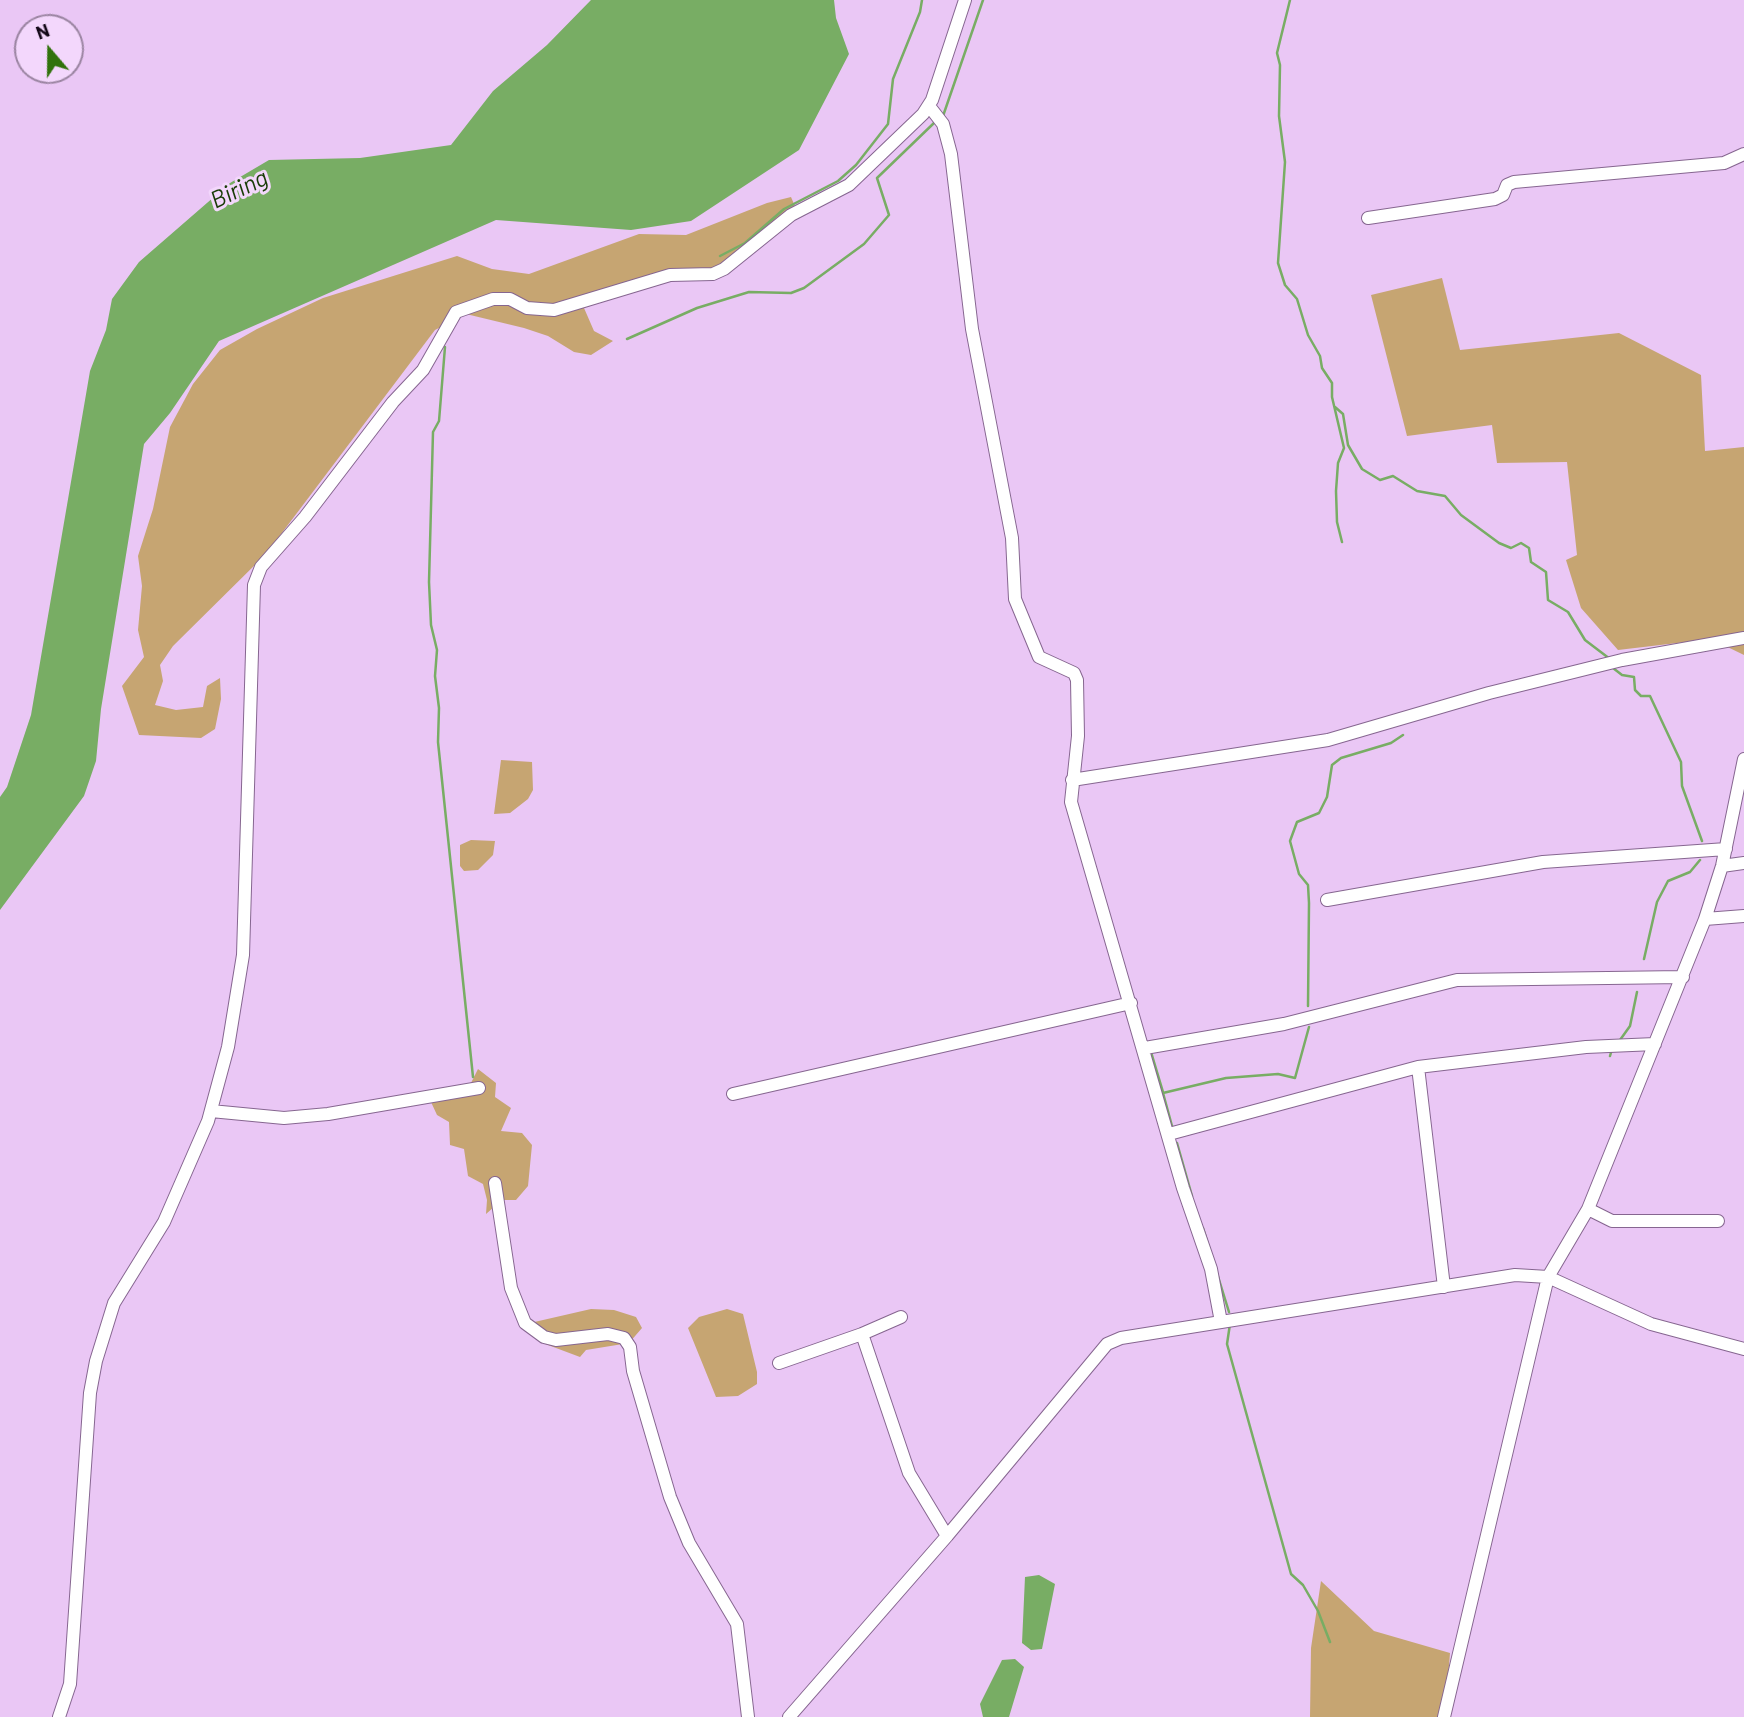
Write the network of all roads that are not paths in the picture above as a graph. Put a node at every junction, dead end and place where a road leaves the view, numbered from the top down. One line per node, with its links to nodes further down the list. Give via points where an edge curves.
1 (965, 0): 2 (street)
2 (929, 106): 7 (street, via 943,124 951,155 972,329 1012,538 1015,599 1039,657 1074,673 1077,680 1078,736); 21 (street, via 849,185 791,215 713,274 670,275 554,310 493,299 456,312 423,370 261,567 254,586 243,955 228,1047)
3 (1744, 155): 4 (street, via 1724,163 1514,182 1495,199)
4 (1368, 218)
5 (1744, 638): 7 (street, via 1604,664 1328,740)
6 (1744, 759): 8 (street)
7 (1072, 780): 15 (street, via 1071,802)
8 (1726, 849): 10 (street); 11 (street, via 1543,862)
9 (1744, 863): 10 (street)
10 (1722, 866): 13 (street)
11 (1326, 900)
12 (1744, 916): 13 (street)
13 (1705, 919): 14 (street)
14 (1683, 977): 16 (street); 17 (street, via 1457,980 1284,1024)
15 (1131, 1003): 17 (street); 20 (street)
16 (1656, 1044): 18 (street, via 1587,1047); 24 (street)
17 (1145, 1048): 22 (street)
18 (1418, 1067): 22 (street); 27 (street)
19 (479, 1088): 21 (street, via 295,1117)
20 (733, 1094)
21 (211, 1111): 34 (street, via 164,1222 114,1303 96,1361 69,1684)
22 (1169, 1134): 29 (street, via 1211,1269)
23 (495, 1184): 35 (street, via 507,1267 525,1323 556,1340 608,1334 624,1338 630,1347 670,1497 689,1544 737,1624)
24 (1588, 1209): 25 (street, via 1612,1221); 26 (street)
25 (1718, 1221)
26 (1548, 1277): 27 (street, via 1515,1275); 31 (street, via 1651,1324); 37 (street)
27 (1444, 1287): 29 (street)
28 (901, 1317): 30 (street)
29 (1221, 1322): 33 (street, via 1107,1344)
30 (862, 1334): 32 (street); 33 (street, via 909,1474)
31 (1744, 1349)
32 (779, 1363)
33 (947, 1536): 36 (street)
34 (60, 1717)
35 (748, 1717)
36 (789, 1717)
37 (1444, 1717)

